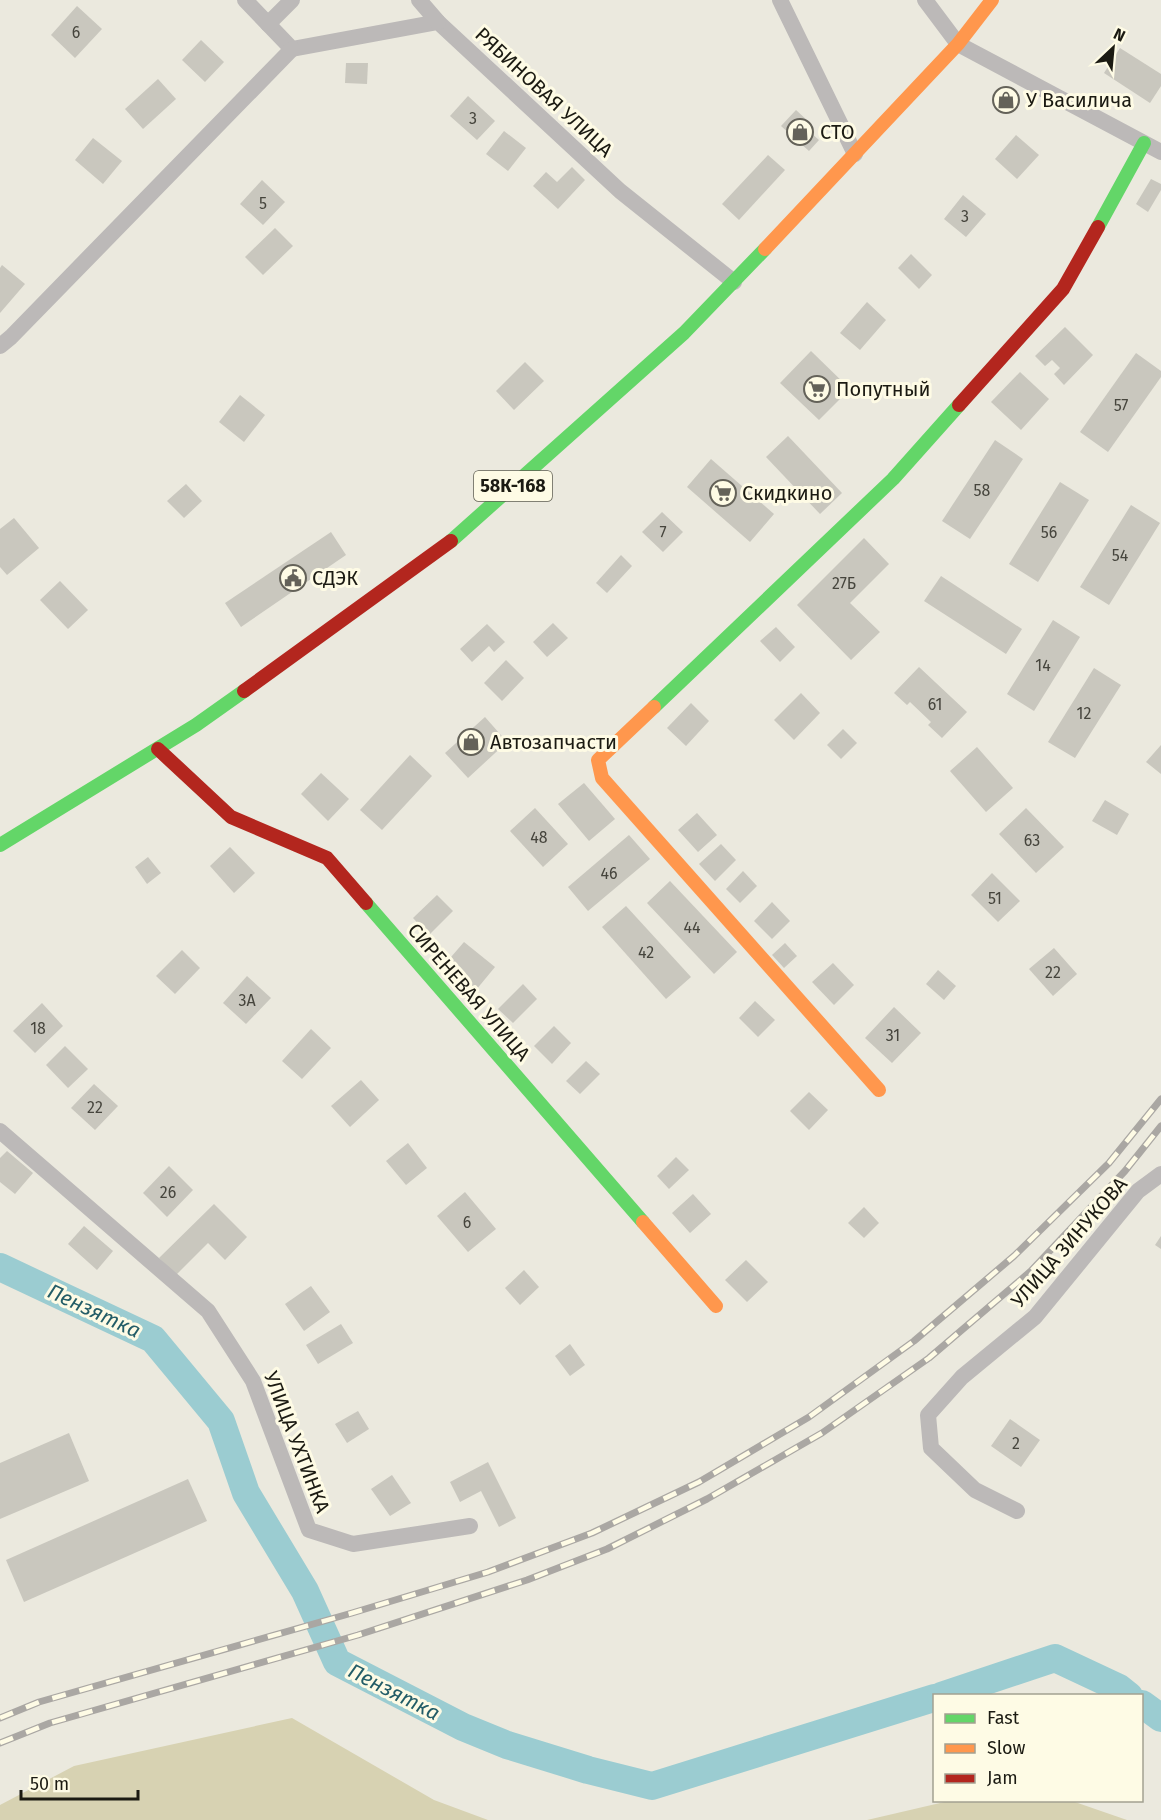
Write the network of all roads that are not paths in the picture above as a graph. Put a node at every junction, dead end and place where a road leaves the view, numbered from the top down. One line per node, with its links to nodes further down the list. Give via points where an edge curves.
1 (245, 0): 8 (street)
2 (292, 0): 8 (street)
3 (419, 0): 7 (street, РЯБИНОВАЯ УЛИЦА)
4 (780, 0): 13 (street)
5 (926, 0): 9 (street)
6 (992, 0): 9 (street, 58К-168)
7 (438, 21): 10 (street); 14 (street, РЯБИНОВАЯ УЛИЦА, via 620,191)
8 (268, 24): 10 (street)
9 (958, 44): 11 (street); 13 (street, 58К-168)
10 (292, 49): 15 (street)
11 (1144, 143): 12 (street); 18 (street, via 1056,298 893,479 598,760 602,778)
12 (1161, 152)
13 (855, 154): 14 (street, 58К-168)
14 (734, 282): 16 (street, 58К-168, via 684,333 456,537)
15 (0, 346)
16 (158, 749): 17 (street, 58К-168); 21 (street, СИРЕНЕВАЯ УЛИЦА, via 231,817 327,858)
17 (0, 845)
18 (879, 1090)
19 (0, 1131): 23 (street, УЛИЦА УХТИНКА, via 208,1311 253,1381 309,1530 353,1544)
20 (1161, 1174): 22 (street, УЛИЦА ЗИНУКОВА, via 1138,1191 1035,1317 963,1377 928,1415 932,1448 975,1490)
21 (716, 1306)
22 (1017, 1511)
23 (470, 1526)

